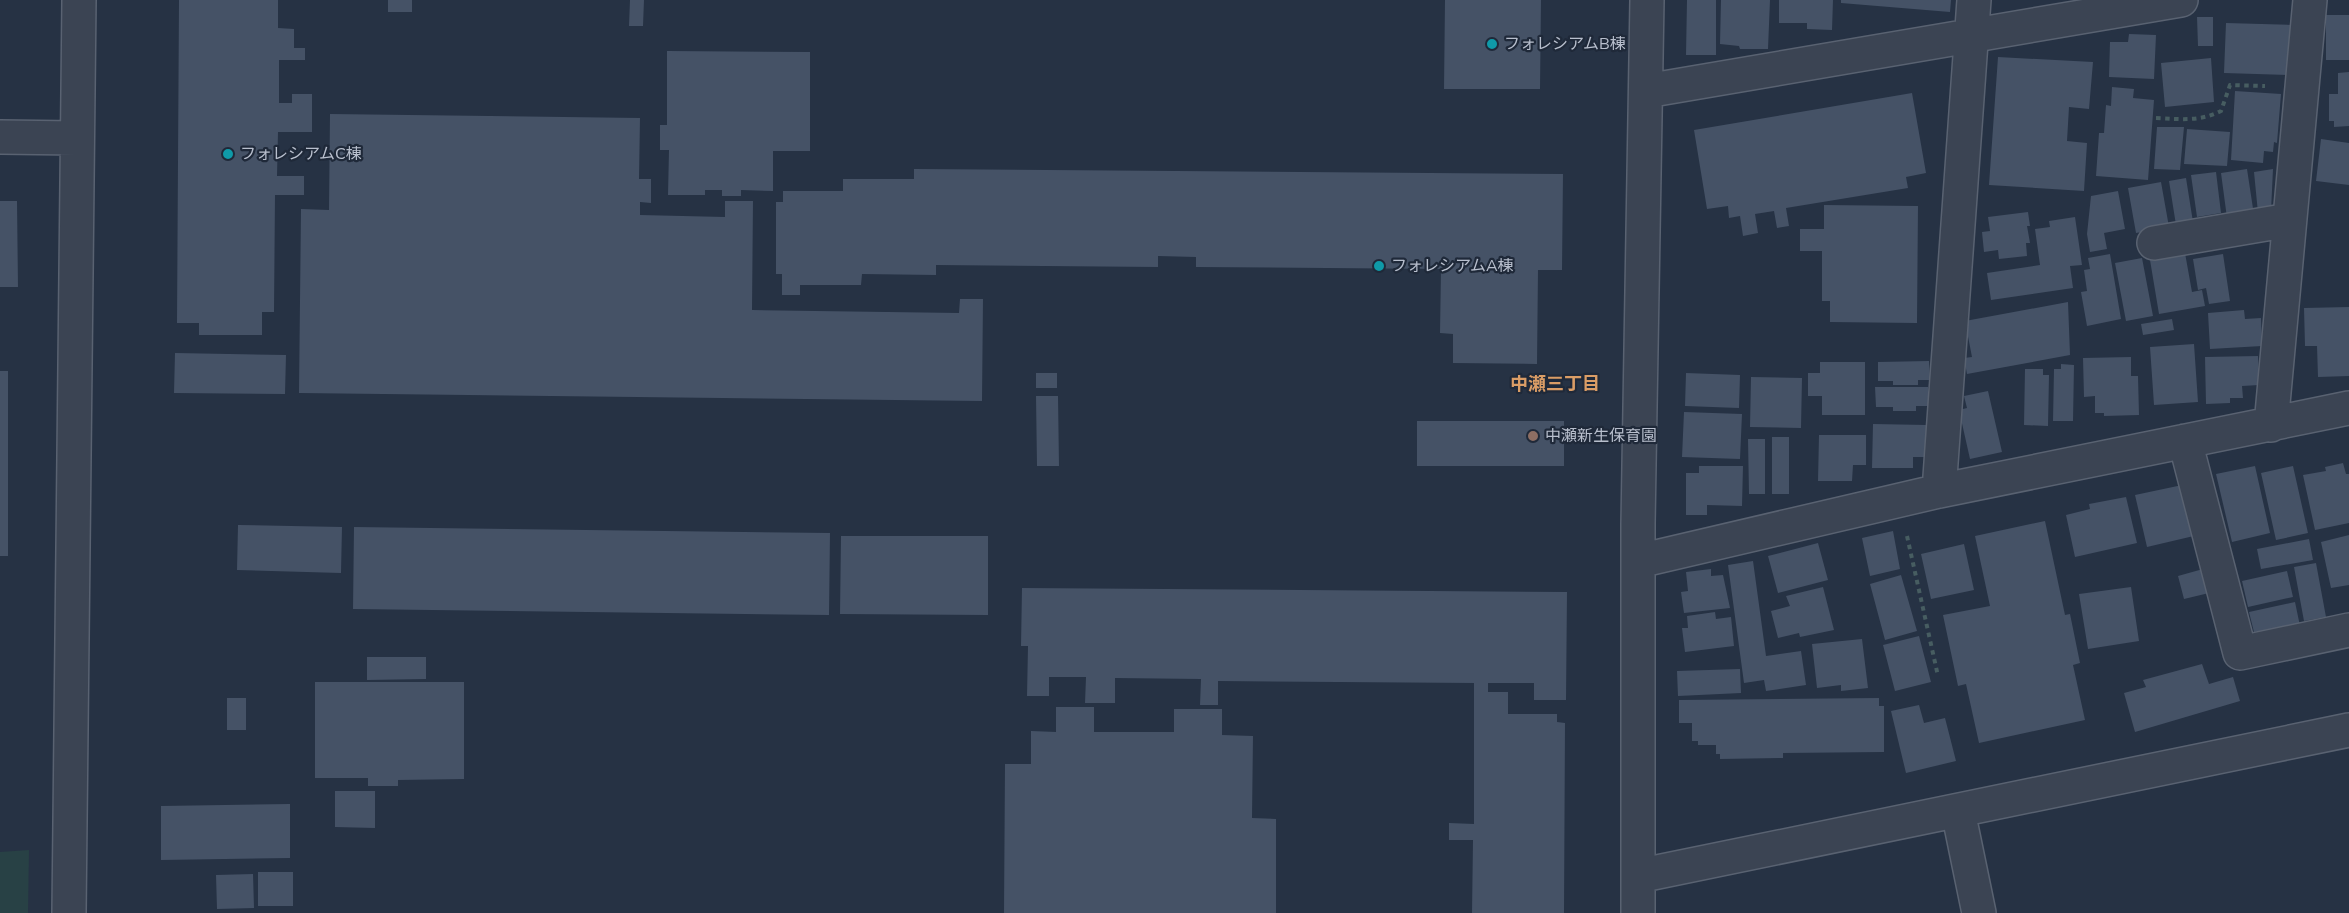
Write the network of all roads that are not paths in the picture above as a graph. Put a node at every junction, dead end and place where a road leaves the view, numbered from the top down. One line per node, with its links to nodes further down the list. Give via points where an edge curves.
1 (79, 0): 9 (street)
2 (1647, 0): 7 (street)
3 (1974, 0): 6 (street)
4 (2181, 0): 6 (street)
5 (2310, 0): 10 (street)
6 (1971, 37): 7 (street); 15 (street)
7 (1646, 91): 16 (street)
8 (0, 137): 9 (street)
9 (77, 138): 21 (street)
10 (2289, 220): 11 (street); 13 (street)
11 (2154, 243)
12 (2349, 408): 13 (street)
13 (2271, 425): 14 (street)
14 (2186, 441): 15 (street); 17 (street, via 2240,653)
15 (1939, 491): 16 (street)
16 (1640, 561): 20 (street)
17 (2349, 630)
18 (2349, 730): 19 (street)
19 (1958, 811): 20 (street); 23 (street)
20 (1638, 876): 22 (street)
21 (69, 913)
22 (1638, 913)
23 (1979, 913)

